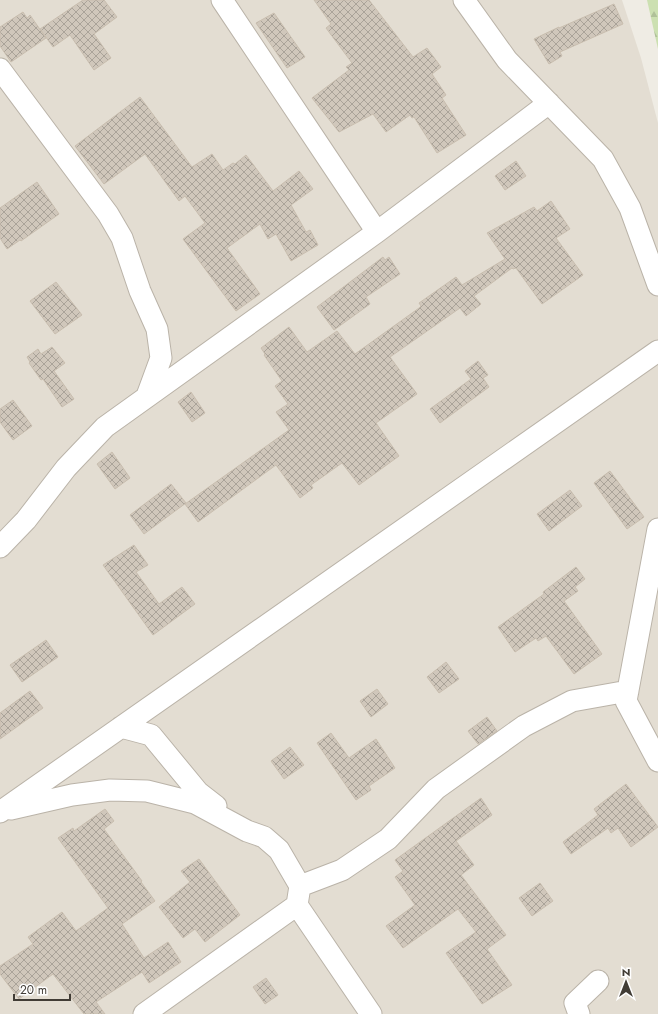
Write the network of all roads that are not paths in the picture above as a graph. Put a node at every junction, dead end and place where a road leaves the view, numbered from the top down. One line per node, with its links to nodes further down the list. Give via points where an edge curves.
1 (222, 0): 5 (street)
2 (464, 0): 4 (street, via 507,60)
3 (0, 69): 8 (street, via 108,214 122,238 140,291 157,329 161,358)
4 (549, 103): 5 (street); 6 (street, via 602,159 630,208)
5 (377, 232): 8 (street)
6 (658, 285)
7 (658, 350): 12 (street)
8 (147, 396): 10 (street, via 105,427 66,468 26,520)
9 (658, 529): 11 (street)
10 (0, 547)
11 (628, 692): 13 (street, via 626,701); 16 (street, via 572,701 524,726 436,789 388,839 342,870)
12 (121, 727): 14 (street); 15 (street, via 151,735 198,792)
13 (658, 761)
14 (1, 812): 15 (street, via 72,795 110,790 147,791 195,803)
15 (247, 830): 16 (street, via 264,837 280,850)
16 (298, 895): 18 (street); 19 (street)
17 (598, 981): 20 (street, via 575,1003)
18 (144, 1014)
19 (371, 1014)
20 (579, 1014)

